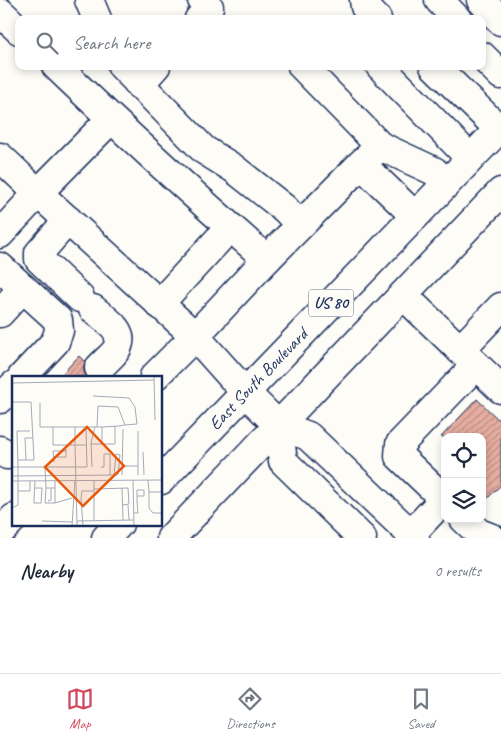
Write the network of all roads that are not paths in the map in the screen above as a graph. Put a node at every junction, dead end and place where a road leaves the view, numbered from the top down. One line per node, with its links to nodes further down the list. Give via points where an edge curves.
1 (89, 0): 5 (main road)
2 (364, 0): 6 (main road, via 364,6)
3 (439, 0): 7 (main road)
4 (0, 12): 8 (main road)
5 (95, 15)
6 (373, 15)
7 (454, 15)
8 (15, 26)
9 (486, 60): 15 (main road)
10 (60, 70): 16 (main road)
11 (305, 70): 18 (main road)
12 (384, 70): 20 (main road)
13 (438, 70): 17 (main road)
14 (139, 72): 26 (main road, via 204,150 233,168)
15 (501, 75)
16 (111, 119): 23 (main road); 27 (main road)
17 (500, 128): 20 (main road, East South Boulevard / US 80)
18 (371, 155): 21 (main road, via 434,172); 24 (main road); 26 (main road)
19 (0, 157): 23 (main road)
20 (470, 158): 21 (main road, East South Boulevard / US 80)
21 (447, 183): 24 (main road, East South Boulevard / US 80)
22 (501, 192): 32 (main road, US 80)
23 (38, 193): 25 (main road); 28 (main road)
24 (415, 216): 43 (main road, East South Boulevard / US 80)
25 (68, 220): 33 (main road); 38 (main road, via 39,253 39,259 117,329 118,347)
26 (300, 225): 29 (main road)
27 (230, 228): 29 (main road); 33 (main road)
28 (0, 234)
29 (267, 259): 36 (main road)
30 (0, 267): 31 (main road)
31 (23, 288): 35 (main road); 39 (main road, via 58,320 59,330 55,342)
32 (403, 295): 37 (main road); 45 (main road, US 80)
33 (159, 304): 36 (main road)
34 (501, 307): 37 (main road)
35 (0, 312)
36 (195, 336): 40 (main road); 43 (main road)
37 (468, 357): 42 (main road); 49 (main road, via 400,444 399,456)
38 (99, 368)
39 (23, 376)
40 (155, 376)
41 (12, 387): 44 (main road)
42 (501, 389)
43 (245, 392): 45 (main road); 48 (main road, East South Boulevard / US 80)
44 (0, 400)
45 (278, 425): 55 (main road, via 308,436); 57 (main road, US 80); 58 (main road, via 283,461)
46 (0, 450): 47 (main road, via 7,455)
47 (12, 454)
48 (162, 479)
49 (441, 497)
50 (441, 503): 55 (main road)
51 (12, 520): 54 (main road)
52 (468, 523): 59 (main road, via 479,534)
53 (117, 526): 56 (main road)
54 (0, 532)
55 (413, 536)
56 (106, 538)
57 (171, 538)
58 (362, 538)
59 (492, 538)

